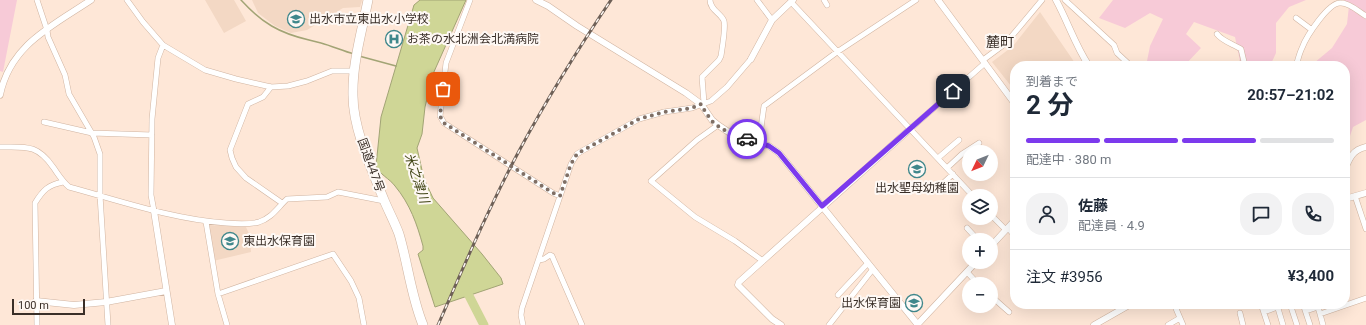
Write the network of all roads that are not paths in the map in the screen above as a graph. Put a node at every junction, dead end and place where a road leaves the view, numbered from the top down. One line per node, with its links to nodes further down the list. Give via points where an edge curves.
1 (37, 0): 18 (street)
2 (92, 0): 18 (street)
3 (127, 0): 21 (street)
4 (368, 0): 29 (highway, 国道447号)
5 (470, 0): 53 (street, via 446,62 440,116 444,123)
6 (536, 0): 33 (street)
7 (710, 0): 33 (street, via 710,4 724,22 725,29 721,56 702,77)
8 (757, 0): 17 (street)
9 (916, 0): 22 (street)
10 (938, 0): 24 (street)
11 (1056, 0): 25 (street)
12 (1065, 0): 26 (street, via 1114,45 1116,53)
13 (792, 1): 17 (street); 22 (street)
14 (1039, 1): 24 (street, via 1006,43)
15 (1366, 16): 19 (street, via 1341,2 1328,9)
16 (1296, 18): 19 (street)
17 (772, 20): 23 (street)
18 (47, 30): 31 (street, via 15,58); 37 (street, via 65,75 69,94)
19 (1312, 30): 28 (street)
20 (1217, 34): 27 (street, via 1219,38 1241,49)
21 (163, 45): 30 (street, via 205,70); 38 (street, via 158,58)
22 (838, 52): 36 (street); 40 (street, via 764,106)
23 (751, 59): 33 (street, via 711,102)
24 (984, 61): 32 (street); 36 (street)
25 (1086, 61)
26 (1125, 61)
27 (1243, 61)
28 (1298, 61)
29 (355, 71): 30 (street, via 332,71 288,86); 56 (highway, 国道447号, via 355,116 360,137)
30 (271, 87): 57 (street, via 263,97 248,104 230,150 236,167 246,178)
31 (0, 95)
32 (1010, 97)
33 (702, 104): 35 (street); 53 (street, via 639,119 577,154)
34 (44, 122): 37 (street)
35 (718, 125): 40 (street, via 734,135); 70 (street, via 651,181 696,217)
36 (910, 129): 45 (street); 58 (street)
37 (92, 133): 38 (street); 52 (street, via 100,154)
38 (152, 135): 59 (street, via 151,195)
39 (958, 140): 45 (street)
40 (759, 142): 58 (street, via 779,153)
41 (979, 143): 46 (street)
42 (0, 147): 48 (street, via 36,150 48,160)
43 (1366, 147): 44 (street, via 1355,150)
44 (1350, 157)
45 (938, 158): 46 (street)
46 (947, 168): 47 (street)
47 (953, 174): 49 (street); 50 (street)
48 (63, 182): 52 (street); 80 (street, via 44,189 36,203)
49 (939, 187)
50 (967, 189)
51 (1366, 193): 54 (street)
52 (100, 195): 59 (street); 81 (street)
53 (560, 196): 69 (street)
54 (1355, 196): 55 (street); 65 (street)
55 (1350, 198)
56 (384, 200): 57 (street, via 338,192 327,197 287,199); 105 (highway, 国道447号, via 398,233)
57 (282, 203): 61 (street, via 270,217 260,222 246,225)
58 (822, 206): 70 (street); 71 (street)
59 (154, 211): 61 (street); 76 (street)
60 (998, 221): 64 (street)
61 (206, 222): 77 (street)
62 (1010, 226): 64 (street)
63 (967, 228): 67 (street)
64 (1007, 229): 66 (street); 68 (street)
65 (1366, 229)
66 (1010, 232)
67 (972, 233)
68 (998, 239)
69 (539, 260): 106 (street, via 522,308); 107 (street, via 552,256)
70 (763, 261): 108 (street, via 738,285)
71 (868, 263): 72 (street); 78 (street)
72 (873, 269): 109 (street); 110 (street)
73 (970, 269): 74 (street)
74 (967, 272): 75 (street); 110 (street)
75 (972, 277)
76 (166, 290): 81 (street); 102 (street)
77 (218, 294): 103 (street); 104 (street, via 333,254 359,298)
78 (838, 295)
79 (1366, 298): 83 (street)
80 (36, 301): 81 (street, via 74,305); 100 (street)
81 (106, 302): 101 (street)
82 (998, 302): 94 (street)
83 (1350, 304)
84 (1122, 309): 111 (street)
85 (1176, 309): 99 (street)
86 (1263, 309): 95 (street)
87 (1270, 309): 95 (street)
88 (1278, 309): 116 (street)
89 (1291, 309): 117 (street)
90 (1305, 309): 96 (street)
91 (1312, 309): 96 (street)
92 (1318, 309): 98 (street)
93 (1334, 309): 98 (street)
94 (1009, 312)
95 (1264, 312): 115 (street)
96 (1306, 312): 118 (street)
97 (1240, 313): 114 (street)
98 (1320, 314): 119 (street)
99 (1180, 318): 112 (street); 113 (street)
100 (37, 325)
101 (108, 325)
102 (172, 325)
103 (227, 325)
104 (364, 325)
105 (423, 325)
106 (523, 325)
107 (582, 325)
108 (781, 325)
109 (828, 325)
110 (918, 325)
111 (1094, 325)
112 (1168, 325)
113 (1183, 325)
114 (1243, 325)
115 (1268, 325)
116 (1283, 325)
117 (1296, 325)
118 (1310, 325)
119 (1324, 325)

